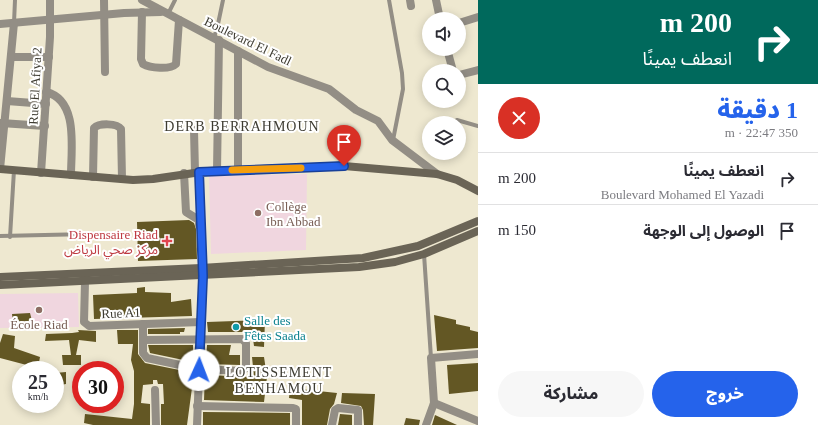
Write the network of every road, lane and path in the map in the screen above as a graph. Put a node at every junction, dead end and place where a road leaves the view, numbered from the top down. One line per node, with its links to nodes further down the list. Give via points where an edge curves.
1 (15, 0): 17 (lane)
2 (50, 0): 14 (street, Rue El Afiya 2)
3 (104, 0): 12 (street)
4 (175, 0): 11 (lane)
5 (223, 0): 19 (lane)
6 (389, 0): 34 (lane, via 403,89)
7 (436, 0): 10 (street)
8 (145, 1): 11 (street, Boulevard El Fadl)
9 (142, 12): 11 (street); 12 (street); 15 (street, via 141,59 143,64 148,66 175,66)
10 (439, 12)
11 (166, 13): 15 (street, Boulevard El Fadl)
12 (104, 14): 14 (street); 24 (street)
13 (478, 17): 16 (street)
14 (50, 19): 17 (street); 22 (street, Rue El Afiya 2)
15 (179, 20): 19 (street, Boulevard El Fadl)
16 (466, 21)
17 (14, 23): 18 (street); 21 (street)
18 (0, 24)
19 (216, 39): 20 (street, Boulevard El Fadl); 38 (street)
20 (238, 50): 34 (street, Boulevard El Fadl, via 268,67 329,88 356,110 378,121); 37 (street)
21 (11, 57): 22 (street); 27 (street)
22 (48, 57): 26 (street, Rue El Afiya 2)
23 (478, 70): 25 (street)
24 (105, 72)
25 (466, 73)
26 (46, 92): 28 (street, Rue El Afiya 2); 43 (street, via 59,97 69,118)
27 (8, 102): 28 (street); 29 (street)
28 (46, 104): 31 (street, Rue El Afiya 2)
29 (3, 123): 31 (street); 35 (street)
30 (466, 123): 32 (lane)
31 (45, 126): 40 (street, Rue El Afiya 2)
32 (478, 126)
33 (194, 130): 39 (street)
34 (392, 140): 42 (street, Boulevard El Fadl)
35 (0, 169): 36 (main road)
36 (14, 170): 40 (main road); 51 (lane)
37 (238, 170): 38 (main road); 42 (main road, via 344,166)
38 (217, 171): 39 (main road)
39 (197, 172): 41 (main road); 53 (street)
40 (41, 173): 43 (main road)
41 (184, 174): 45 (main road, via 153,179); 53 (street, via 186,211 199,221)
42 (437, 174): 46 (main road, via 458,180)
43 (70, 175): 44 (main road)
44 (93, 177): 45 (main road); 45 (street, via 94,128 98,125 116,125 121,128)
45 (122, 179)
46 (478, 191)
47 (478, 221): 53 (main road, via 418,246 363,258)
48 (478, 231): 52 (main road)
49 (89, 234): 51 (lane)
50 (0, 236): 51 (lane)
51 (10, 237)
52 (424, 254): 53 (main road, via 359,268); 62 (lane)
53 (202, 271): 54 (main road); 55 (main road); 57 (street)
54 (0, 277)
55 (85, 282): 56 (main road); 58 (street, Rue A1, via 86,324)
56 (0, 285)
57 (200, 322): 58 (street, Rue A1); 59 (street)
58 (143, 324): 60 (street)
59 (200, 338): 60 (street); 63 (street); 63 (street, via 245,340 246,368 242,371)
60 (143, 340): 63 (street, via 144,356)
61 (478, 354): 62 (street)
62 (431, 358): 65 (street)
63 (199, 370): 66 (street)
64 (155, 390): 68 (street)
65 (434, 403): 67 (street); 73 (street)
66 (197, 406): 69 (street); 70 (street, via 293,408 297,412)
67 (478, 421)
68 (156, 425)
69 (197, 425)
70 (296, 425)
71 (332, 425): 72 (street, via 335,410 338,408 358,410)
72 (358, 425)
73 (426, 425)

